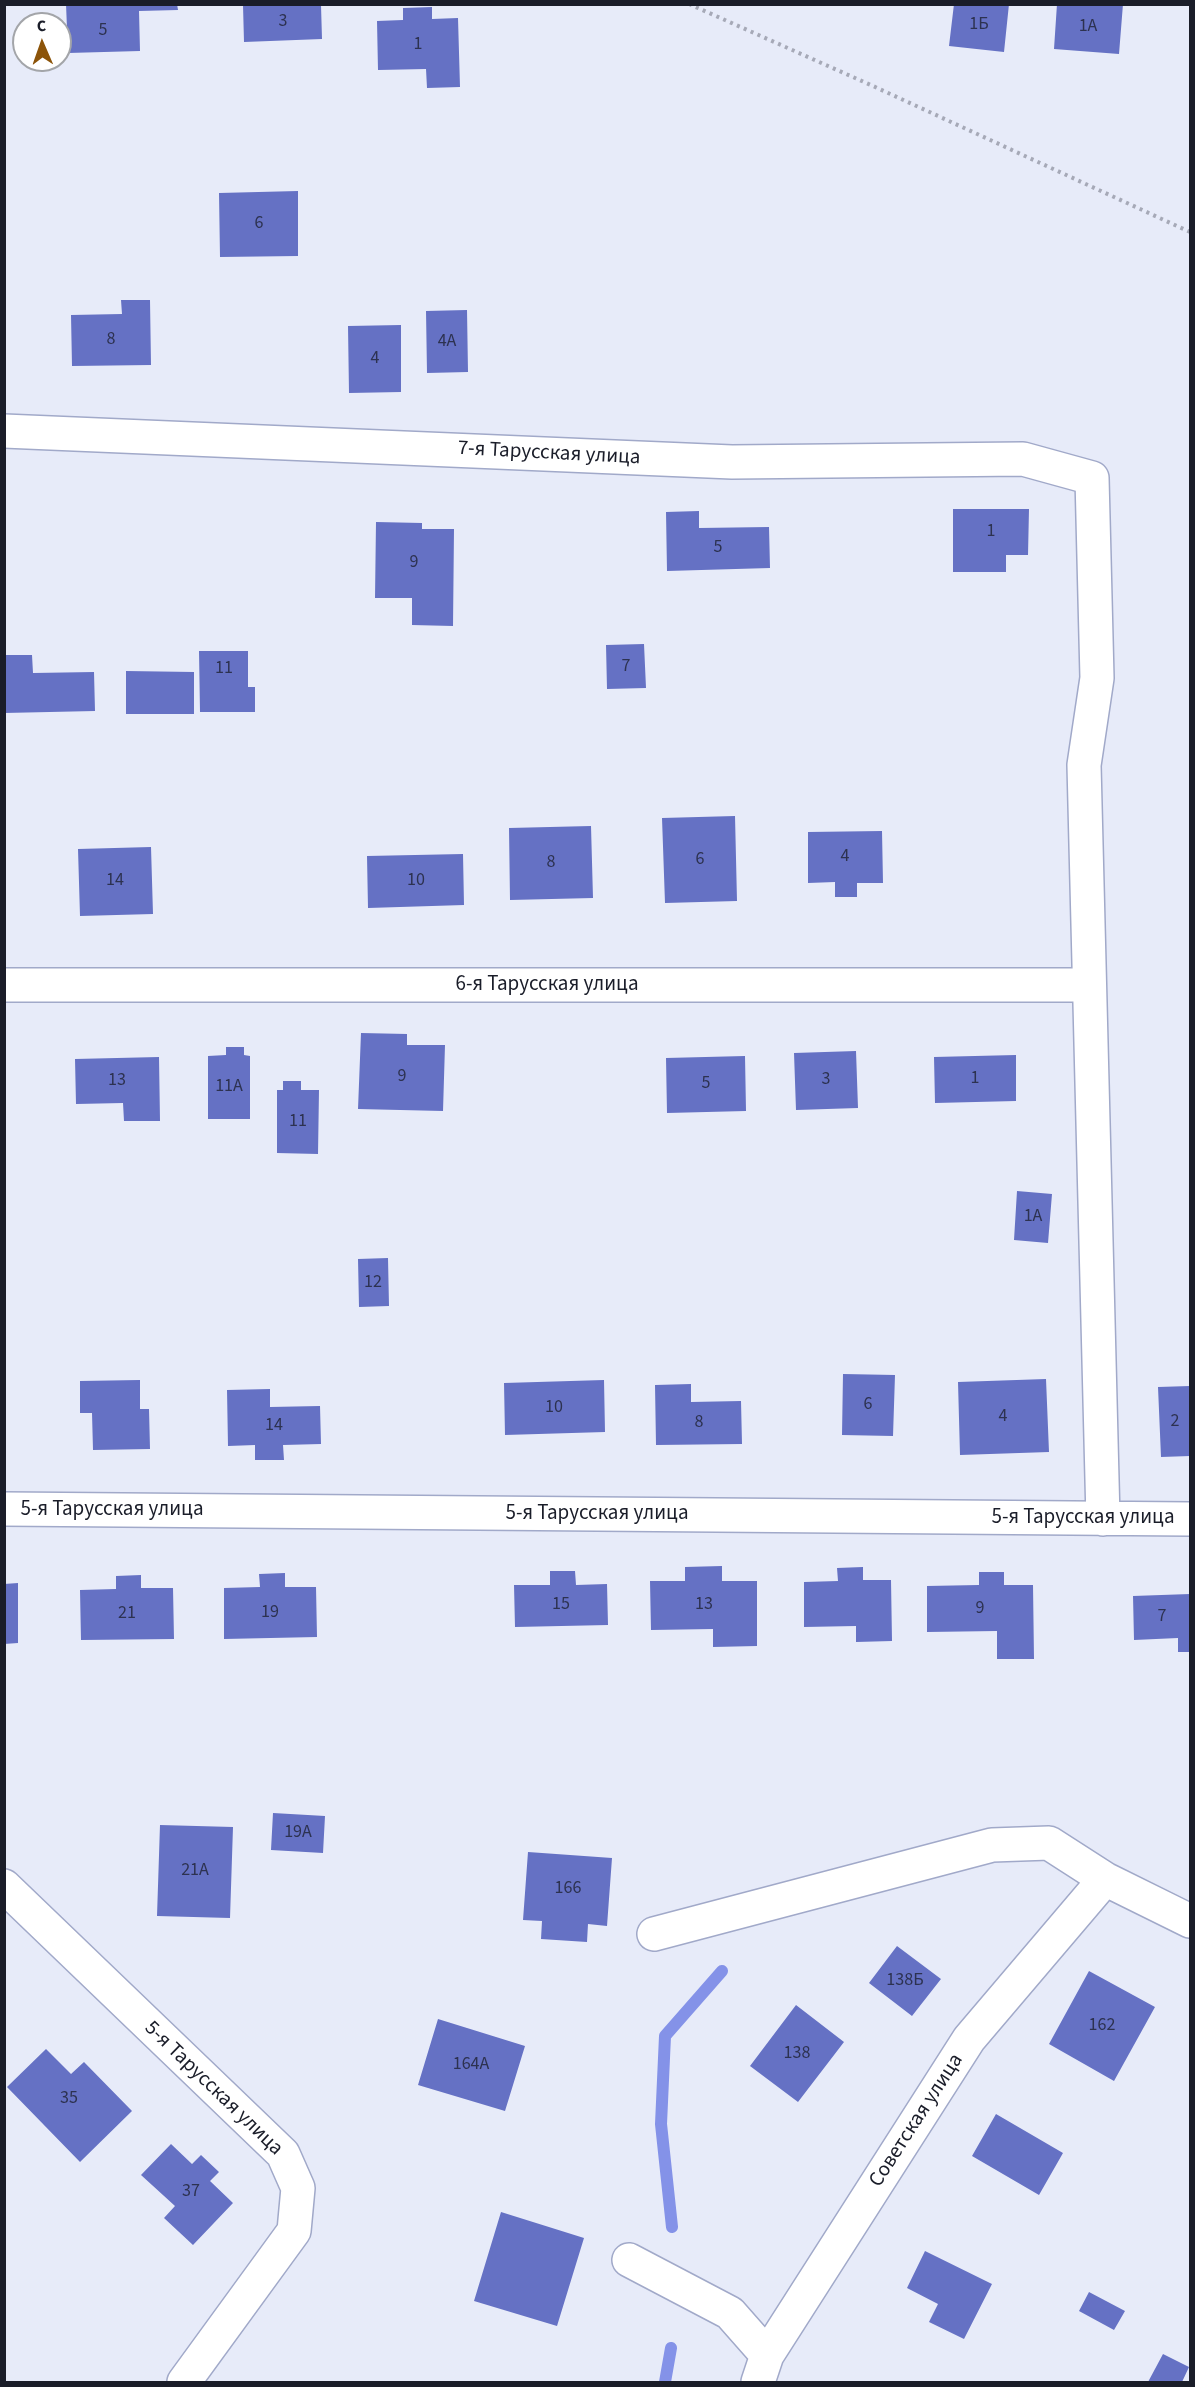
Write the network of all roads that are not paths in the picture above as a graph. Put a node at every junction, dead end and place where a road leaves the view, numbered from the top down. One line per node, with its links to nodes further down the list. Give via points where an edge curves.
1 (4, 431): 3 (street, 7-я Тарусская улица, via 732,462 1023,459 1092,478 1097,678 1084,765)
2 (4, 985): 3 (street, 6-я Тарусская улица)
3 (1089, 985): 5 (street)
4 (4, 1509): 5 (street, 5-я Тарусская улица)
5 (1103, 1519): 6 (street, 5-я Тарусская улица)
6 (1191, 1519)
7 (1105, 1879): 9 (street); 10 (street, via 1049,1843 992,1845); 12 (street, Советская улица, via 969,2039)
8 (4, 1886): 13 (street, 5-я Тарусская улица, via 283,2154 298,2188 294,2231)
9 (1191, 1921)
10 (654, 1934)
11 (629, 2260): 12 (street, via 730,2313)
12 (763, 2369)
13 (184, 2382)

